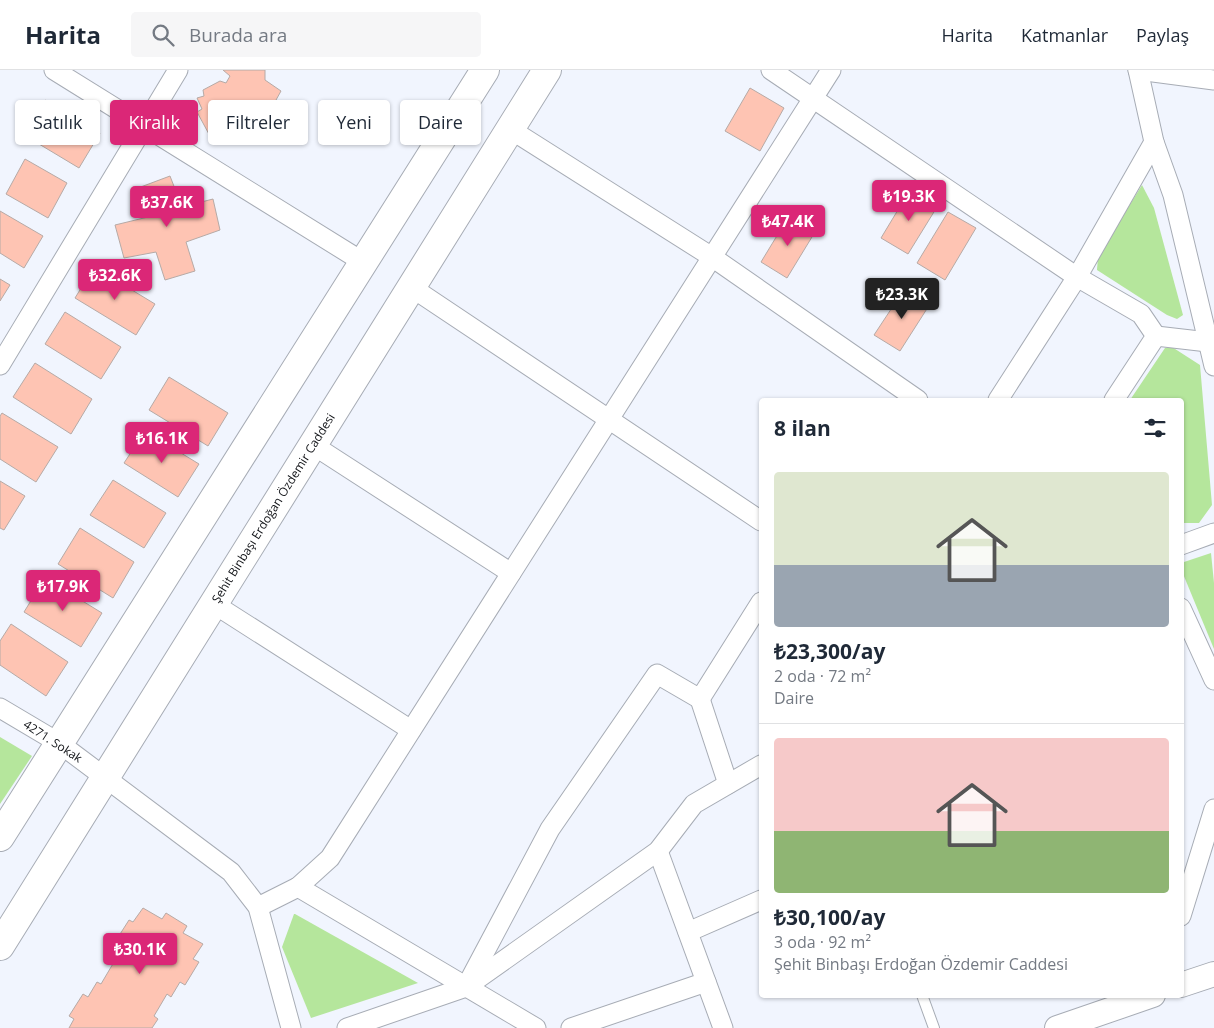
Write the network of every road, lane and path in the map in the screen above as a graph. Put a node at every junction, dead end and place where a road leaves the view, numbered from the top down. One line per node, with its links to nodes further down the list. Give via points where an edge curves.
1 (54, 70): 11 (street)
2 (178, 70): 10 (street)
3 (485, 70): 17 (main road)
4 (547, 70): 12 (main road, Şehit Binbaşı Erdoğan Özdemir Caddesi)
5 (771, 70): 9 (street)
6 (831, 70): 9 (street)
7 (1138, 70): 8 (street); 13 (street)
8 (1214, 80)
9 (814, 97): 16 (street); 18 (street)
10 (159, 100)
11 (110, 104)
12 (510, 129): 16 (street); 19 (main road, Şehit Binbaşı Erdoğan Özdemir Caddesi)
13 (1154, 142): 18 (street); 21 (street, via 1173,195)
14 (132, 145): 22 (street)
15 (176, 145): 17 (street)
16 (712, 257): 24 (street); 27 (street)
17 (364, 262): 40 (main road)
18 (1078, 276): 20 (street, via 1141,314); 25 (street)
19 (411, 286): 27 (street); 28 (main road, Şehit Binbaşı Erdoğan Özdemir Caddesi)
20 (1156, 336): 21 (street); 26 (street)
21 (1208, 342): 23 (street)
22 (0, 364)
23 (1214, 366)
24 (915, 398)
25 (999, 398)
26 (1115, 398)
27 (610, 418): 29 (street); 32 (street)
28 (313, 445): 32 (street); 33 (main road, Şehit Binbaşı Erdoğan Özdemir Caddesi)
29 (759, 520)
30 (1214, 533): 31 (street)
31 (1184, 544)
32 (511, 573): 39 (street)
33 (214, 604): 39 (street); 42 (main road, Şehit Binbaşı Erdoğan Özdemir Caddesi)
34 (759, 605): 37 (street)
35 (1184, 615): 36 (street)
36 (1214, 680)
37 (700, 699): 43 (street); 56 (street, via 657,674 550,829)
38 (0, 708): 40 (street, 4271. Sokak)
39 (412, 730): 47 (street, via 330,858)
40 (59, 743): 42 (street, 4271. Sokak); 45 (main road)
41 (759, 766): 43 (street)
42 (106, 777): 50 (street, 4271. Sokak, via 230,872); 52 (main road, Şehit Binbaşı Erdoğan Özdemir Caddesi)
43 (728, 784): 46 (street, via 694,804)
44 (1214, 809): 49 (street)
45 (0, 837)
46 (658, 851): 51 (street); 56 (street)
47 (298, 887): 50 (street); 56 (street)
48 (759, 901): 51 (street)
49 (1184, 906)
50 (258, 907): 60 (street)
51 (688, 932): 54 (street)
52 (0, 946)
53 (1214, 974): 55 (street)
54 (706, 982): 63 (street); 64 (street)
55 (1184, 984)
56 (466, 986): 61 (street); 62 (street)
57 (923, 998): 65 (lane)
58 (1127, 999): 59 (street)
59 (1097, 1021): 66 (street)
60 (291, 1028)
61 (347, 1028)
62 (536, 1028)
63 (571, 1028)
64 (723, 1028)
65 (934, 1028)
66 (1057, 1028)

